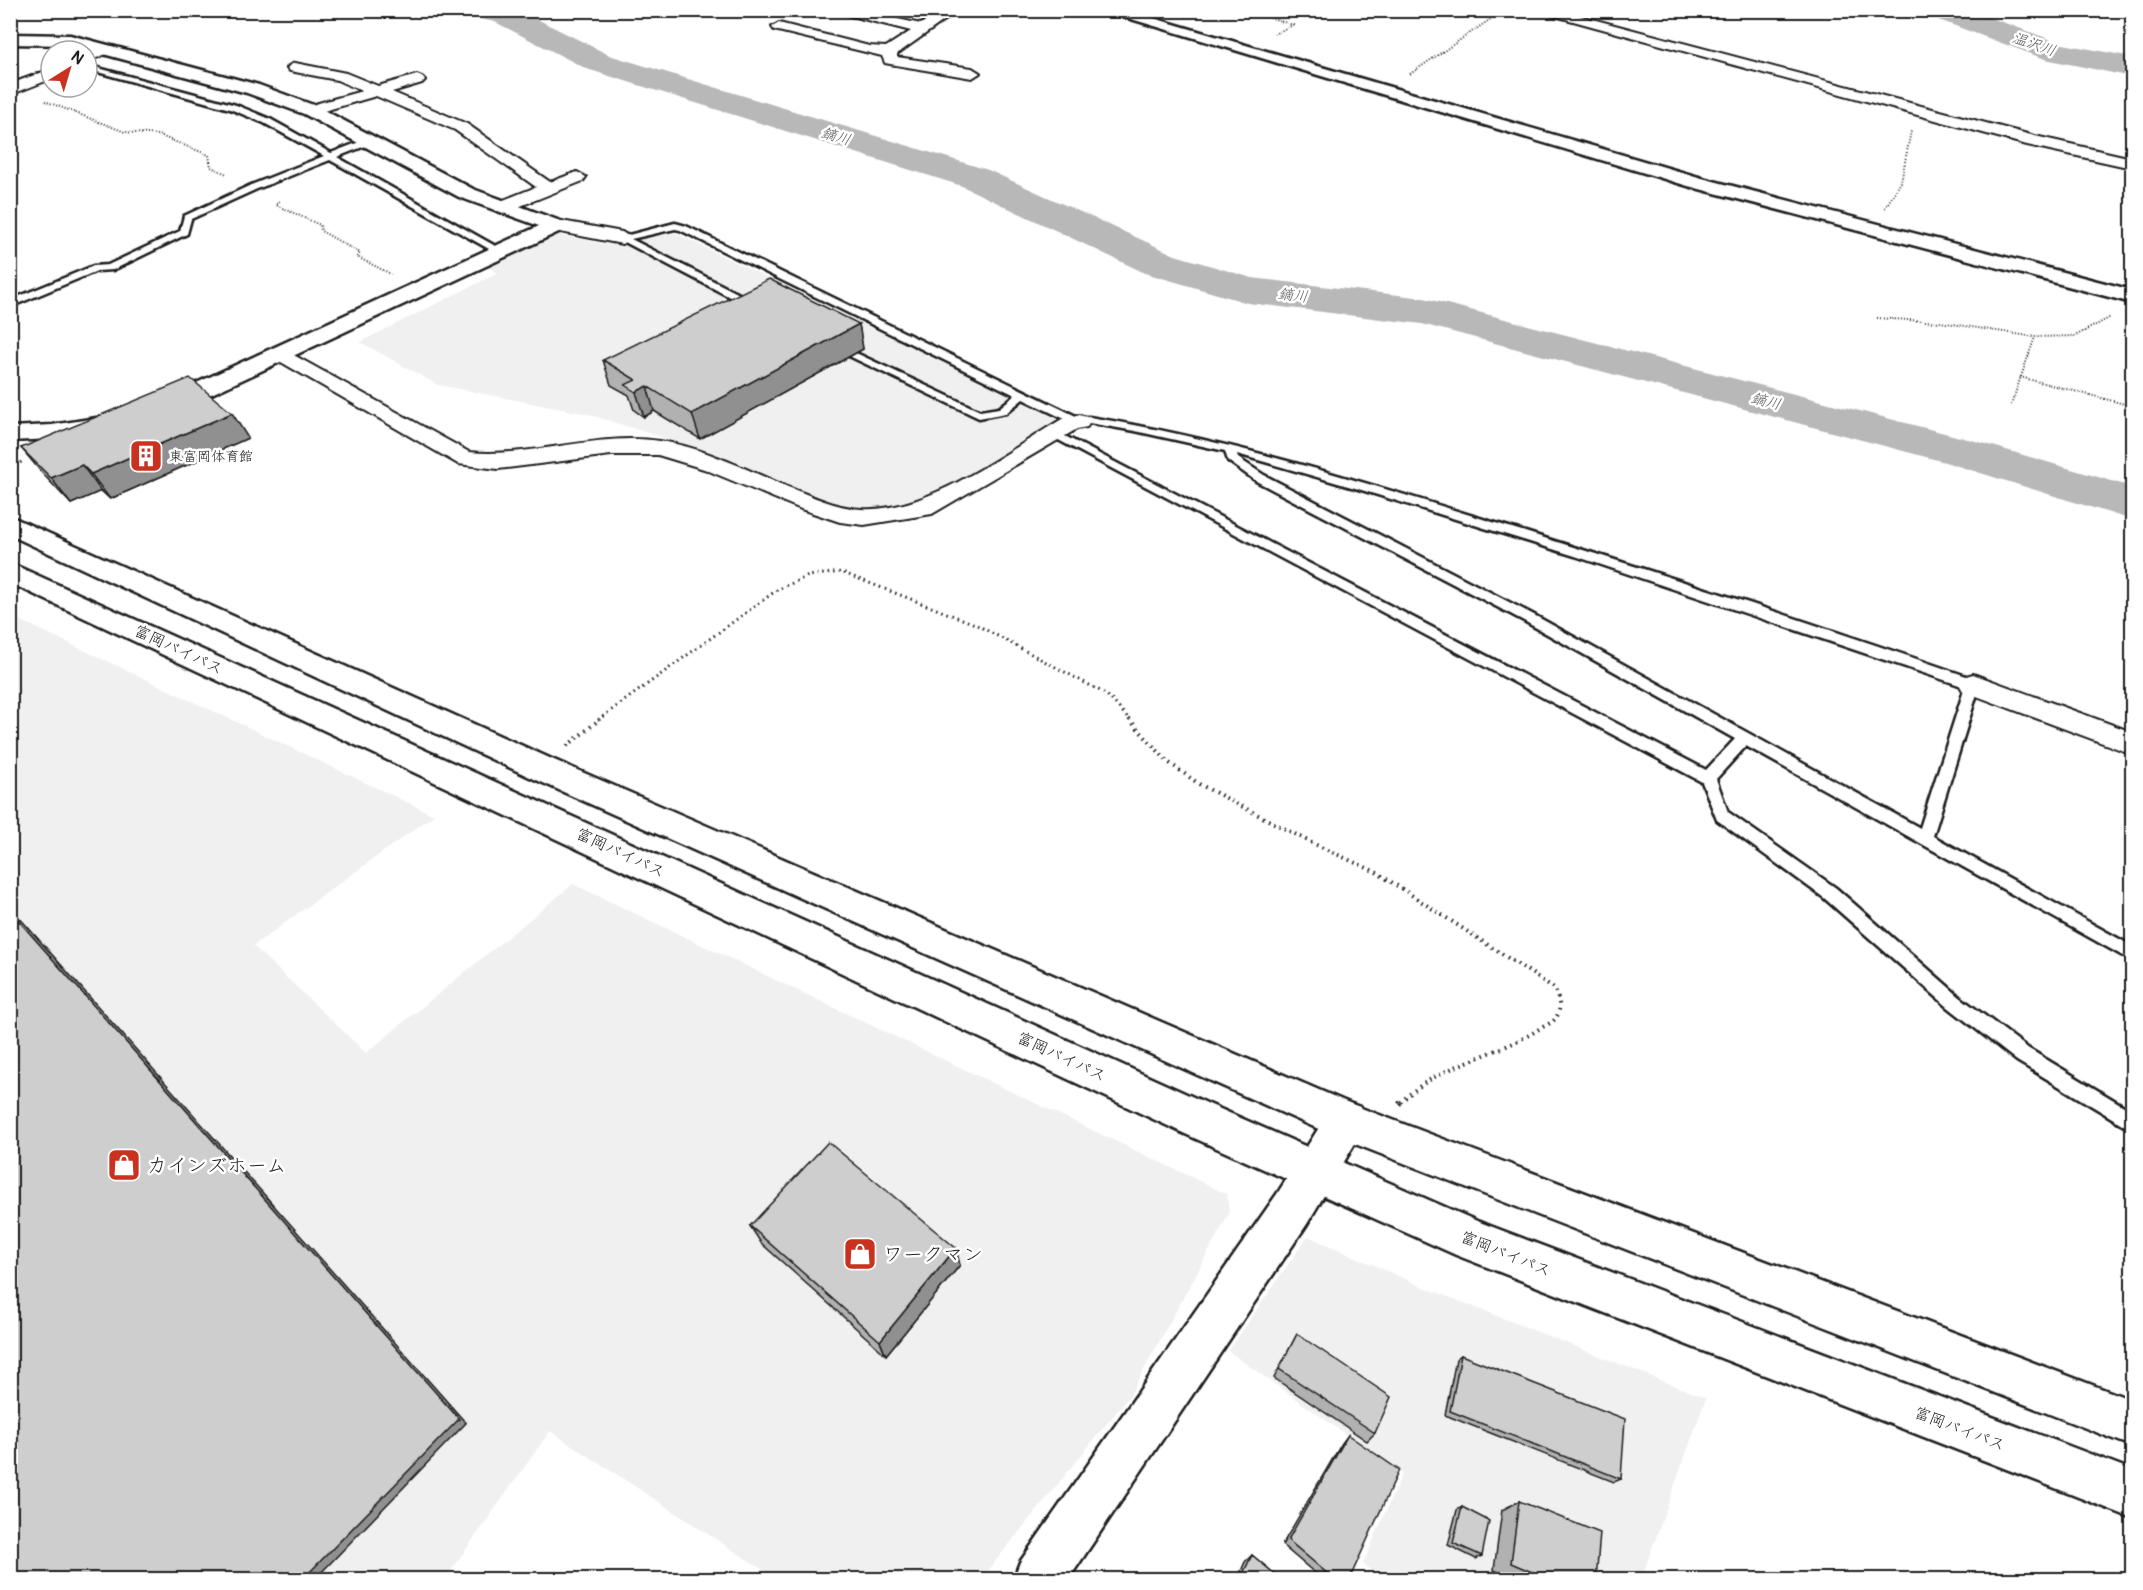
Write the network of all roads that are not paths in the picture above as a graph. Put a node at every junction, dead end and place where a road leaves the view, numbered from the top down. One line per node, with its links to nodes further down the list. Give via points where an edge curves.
1 (834, 10): 6 (street)
2 (952, 10): 6 (street)
3 (1108, 10): 28 (main road, via 1695,182)
4 (1540, 10): 21 (street, via 2032,141)
5 (779, 27): 10 (street, via 868,51)
6 (924, 29): 10 (street)
7 (10, 39): 8 (main road, via 70,40)
8 (106, 49): 9 (street); 18 (main road, via 253,89)
9 (99, 52)
10 (889, 52): 13 (street, via 890,60)
11 (295, 68): 17 (street, via 341,76)
12 (99, 70): 20 (lane, via 233,107 267,121)
13 (972, 73)
14 (39, 79): 16 (street)
15 (417, 80): 17 (street)
16 (10, 90)
17 (377, 91): 18 (street); 23 (street, via 461,127)
18 (310, 110): 19 (main road)
19 (370, 141): 20 (lane); 24 (main road, via 466,193)
20 (330, 157): 27 (lane); 29 (lane, via 187,218 184,232 110,268 96,268)
21 (2133, 164)
22 (578, 177): 23 (street)
23 (548, 188): 24 (street)
24 (502, 207): 25 (main road)
25 (556, 226): 26 (street); 27 (main road)
26 (622, 238): 30 (lane); 33 (lane, via 675,226 683,228)
27 (501, 252): 31 (main road)
28 (2133, 297)
29 (10, 304)
30 (760, 310)
31 (281, 354): 35 (main road, via 138,416 52,432); 36 (street, via 466,459 518,461 611,448 659,448 712,464 809,504 864,517 923,509)
32 (852, 355): 33 (lane, via 979,415 1002,411)
33 (1022, 394): 34 (lane)
34 (1079, 422): 36 (street); 37 (lane, via 1151,429)
35 (10, 434)
36 (1055, 435): 43 (lane)
37 (1231, 449): 40 (lane, via 1523,535 1823,631); 41 (lane, via 1232,459 1260,478 1529,618)
38 (10, 524): 47 (main road, via 543,769)
39 (10, 572): 48 (main road, 富岡バイパス)
40 (1973, 684): 42 (street); 44 (lane)
41 (1744, 739): 43 (lane); 44 (lane)
42 (2133, 743)
43 (1708, 778): 46 (lane, via 1722,816 1830,893 1954,1002 2023,1055)
44 (1925, 837): 45 (lane)
45 (2133, 954)
46 (2133, 1121)
47 (1361, 1127): 48 (main road); 49 (main road)
48 (1317, 1171): 50 (main road, 富岡バイパス, via 1471,1240); 51 (main road)
49 (2133, 1423)
50 (2133, 1494)
51 (1038, 1580)

